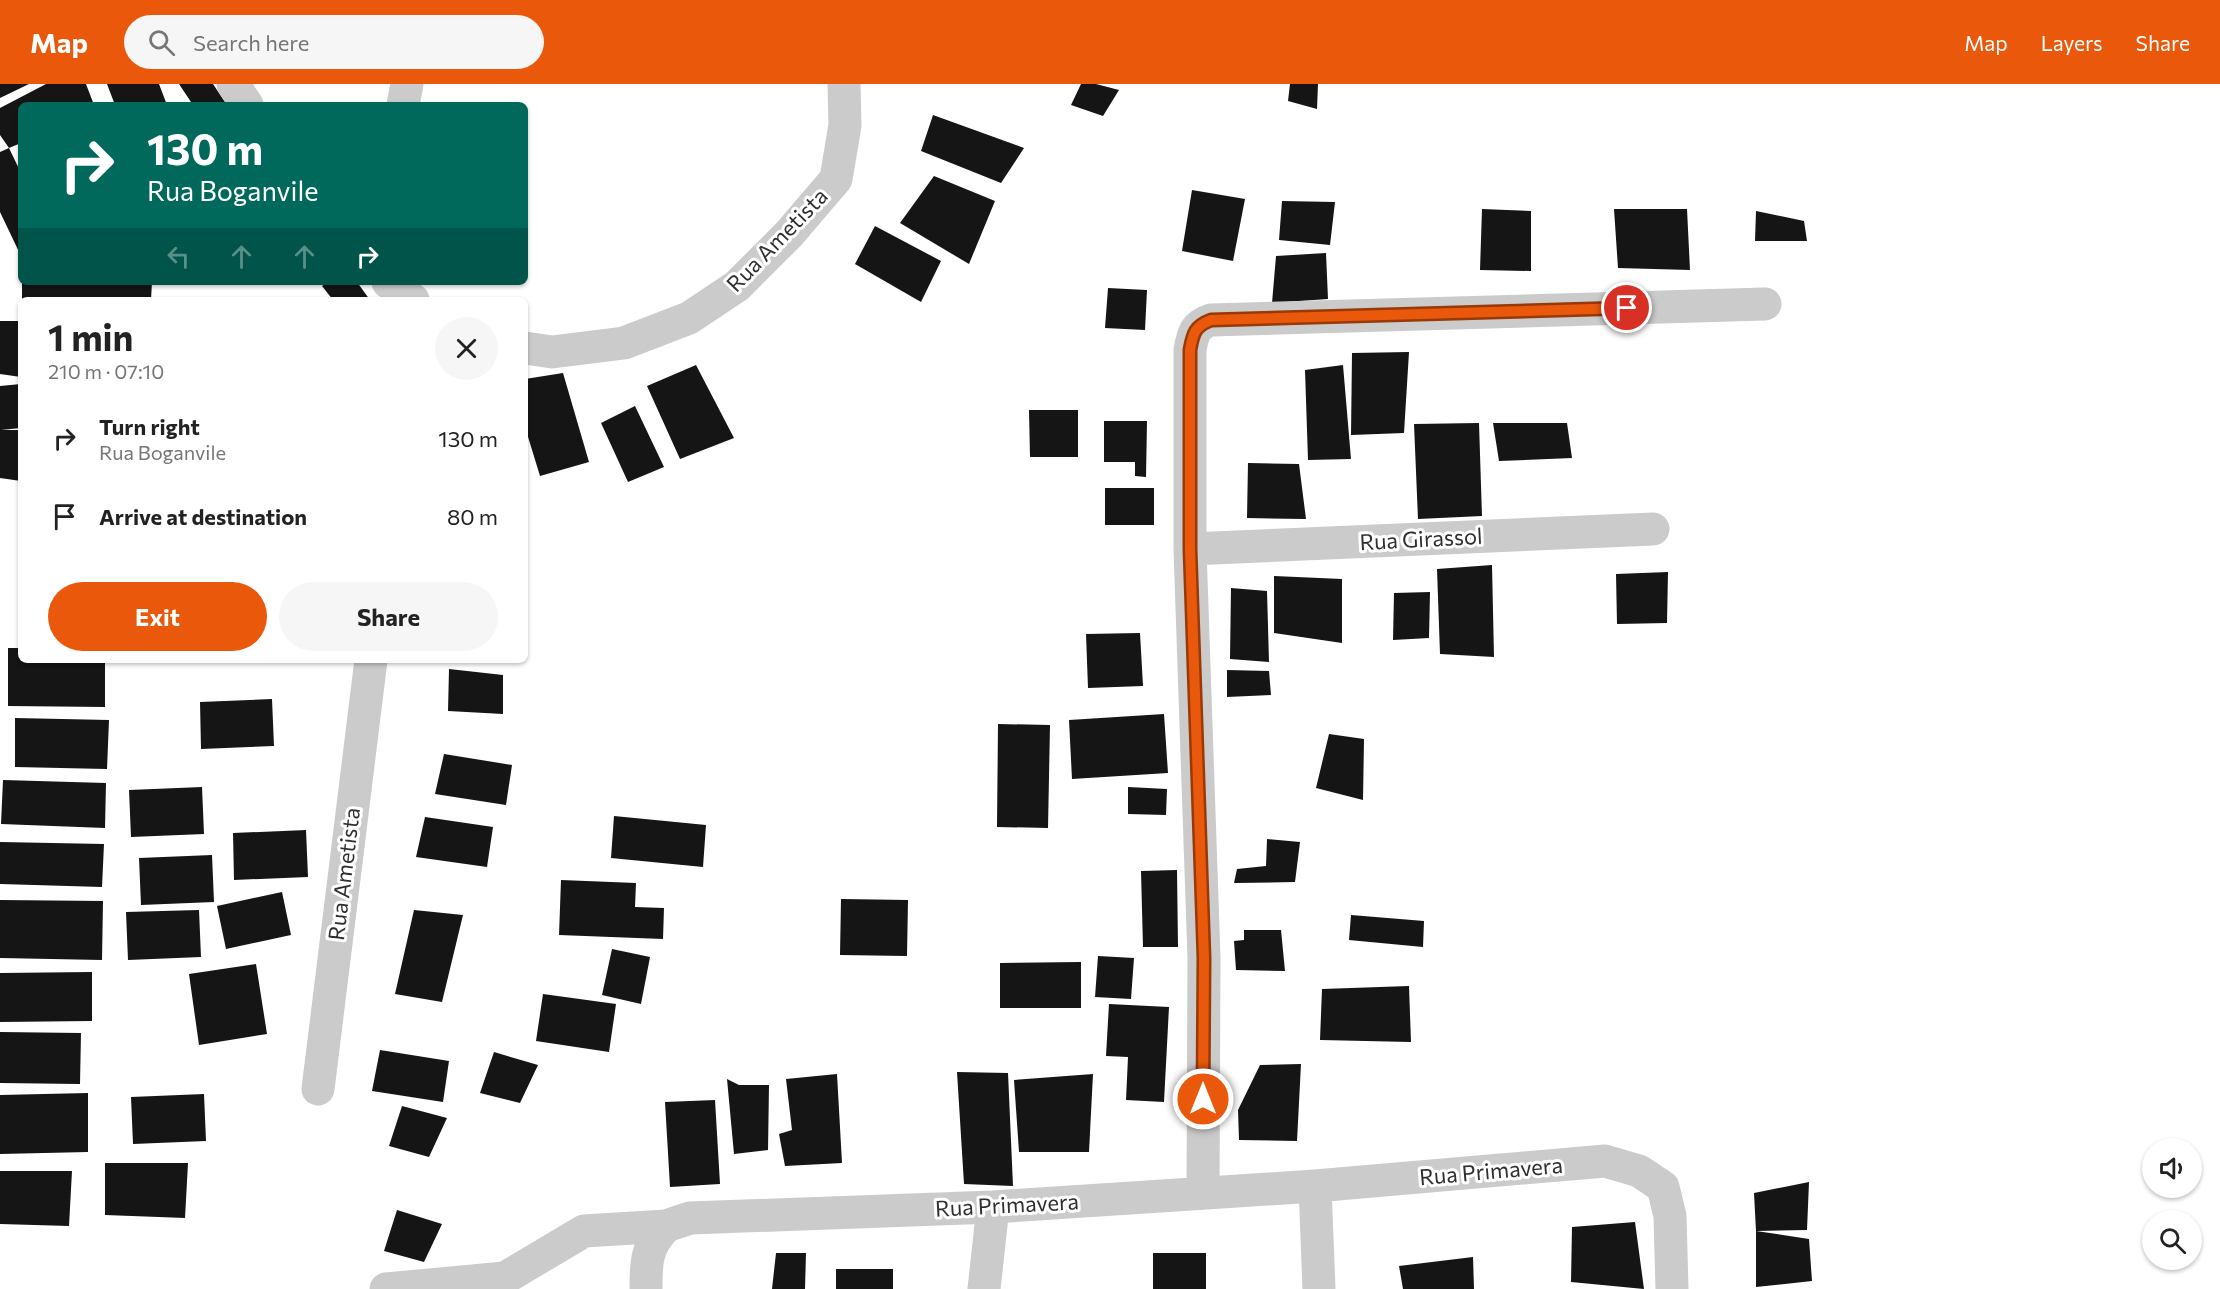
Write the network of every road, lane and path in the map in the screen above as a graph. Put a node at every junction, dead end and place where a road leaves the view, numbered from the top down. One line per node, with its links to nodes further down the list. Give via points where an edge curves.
1 (233, 84): 4 (street)
2 (407, 84): 5 (street)
3 (844, 84): 9 (street, Rua Ametista, via 845,125 836,179 737,286 688,318 624,343 552,352)
4 (245, 102)
5 (404, 102)
6 (392, 285): 7 (street)
7 (409, 297)
8 (1765, 304): 11 (street, via 1211,320 1199,324 1192,334 1190,350)
9 (528, 348)
10 (1653, 529): 11 (street, Rua Girassol)
11 (1190, 549): 15 (street, via 1204,958)
12 (371, 663): 13 (street, Rua Ametista)
13 (318, 1089)
14 (1316, 1186): 15 (street, Rua Primavera); 21 (street); 22 (street, Rua Primavera, via 1605,1161 1639,1172 1663,1187 1670,1216)
15 (1203, 1192): 16 (street, Rua Primavera)
16 (993, 1207): 17 (street, Rua Primavera, via 690,1218); 20 (street)
17 (666, 1226): 18 (street, Rua Primavera, via 585,1231 505,1278); 19 (street, via 648,1252)
18 (386, 1289)
19 (646, 1289)
20 (984, 1289)
21 (1319, 1289)
22 (1672, 1289)

